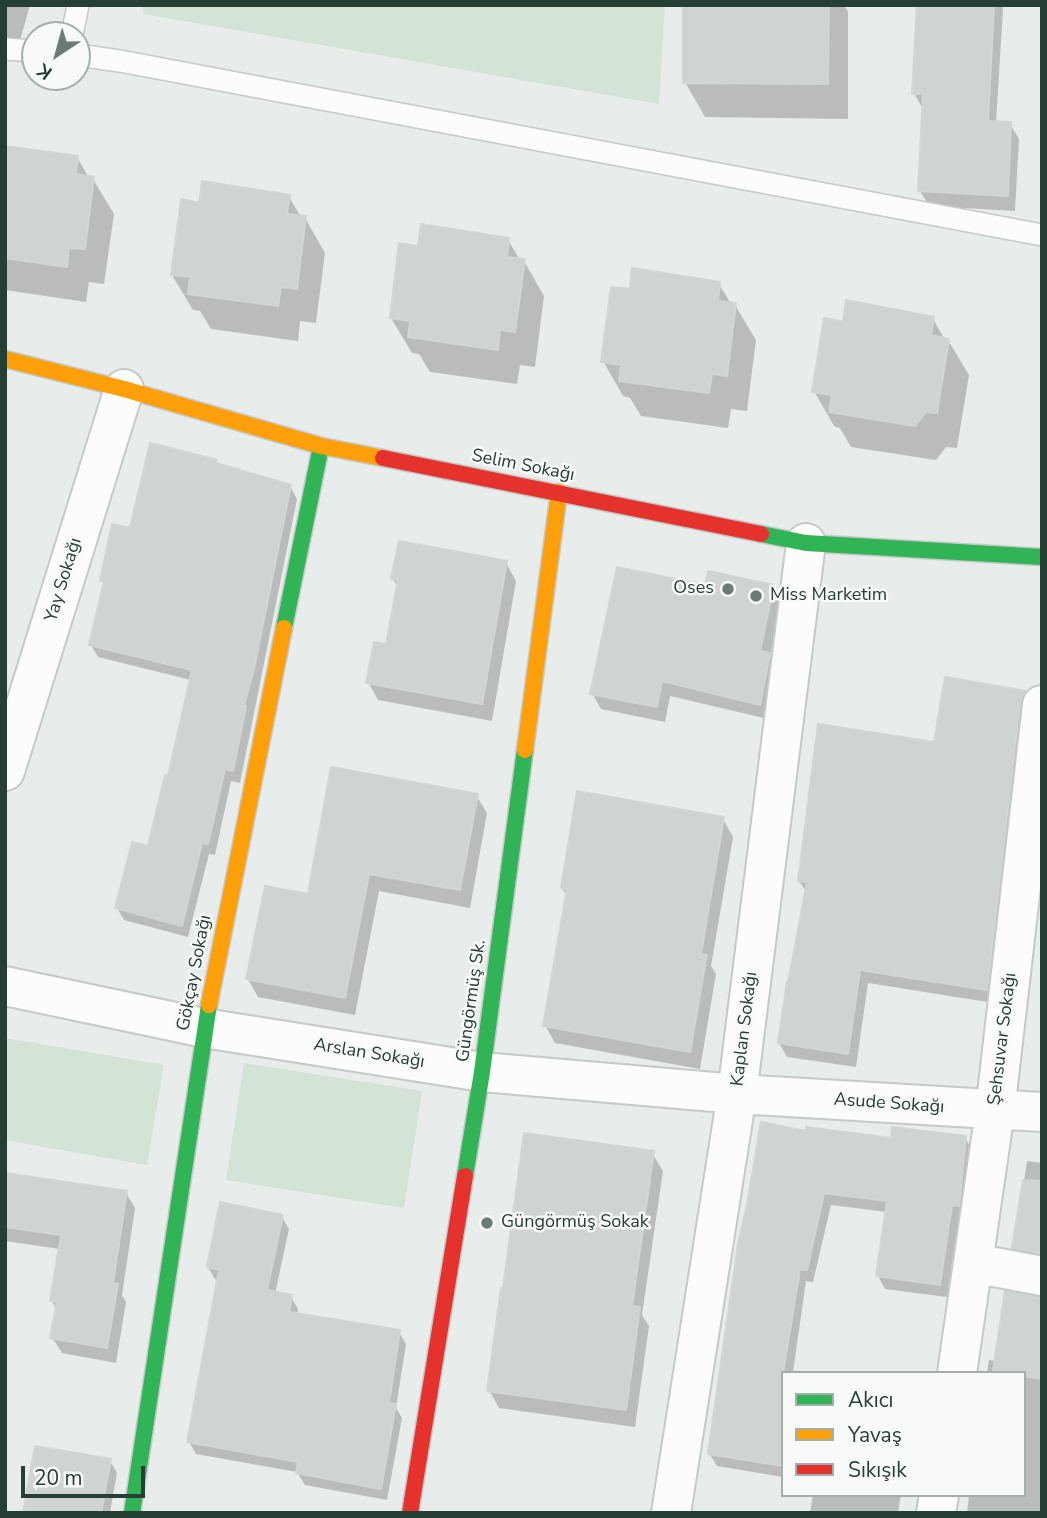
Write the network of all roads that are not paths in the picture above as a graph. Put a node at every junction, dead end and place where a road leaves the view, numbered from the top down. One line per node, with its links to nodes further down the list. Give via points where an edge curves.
1 (91, 57): 2 (lane)
2 (1042, 235)
3 (5, 359): 4 (street, Selim Sokağı)
4 (124, 389): 5 (street, Selim Sokağı); 10 (street, Yay Sokağı)
5 (321, 446): 6 (street, Selim Sokağı); 12 (street, Gökçay Sokağı)
6 (559, 492): 7 (street, Selim Sokağı); 13 (street, Güngörmüş Sk.)
7 (806, 543): 8 (street, Selim Sokağı); 14 (street, Kaplan Sokağı)
8 (1042, 557)
9 (1042, 705): 15 (street, Şehsuvar Sokağı)
10 (5, 771)
11 (5, 986): 12 (street, Arslan Sokağı)
12 (204, 1028): 13 (street, Arslan Sokağı); 20 (street, Gökçay Sokağı)
13 (482, 1072): 14 (street, Arslan Sokağı); 21 (street, Güngörmüş Sk.)
14 (737, 1094): 15 (street, Asude Sokağı); 22 (street, Kaplan Sokağı)
15 (995, 1111): 16 (street, Asude Sokağı); 17 (street, Şehsuvar Sokağı)
16 (1042, 1112)
17 (973, 1263): 18 (street); 19 (street, Şehsuvar Sokağı)
18 (1042, 1276)
19 (957, 1371)
20 (132, 1513)
21 (410, 1513)
22 (671, 1513)

